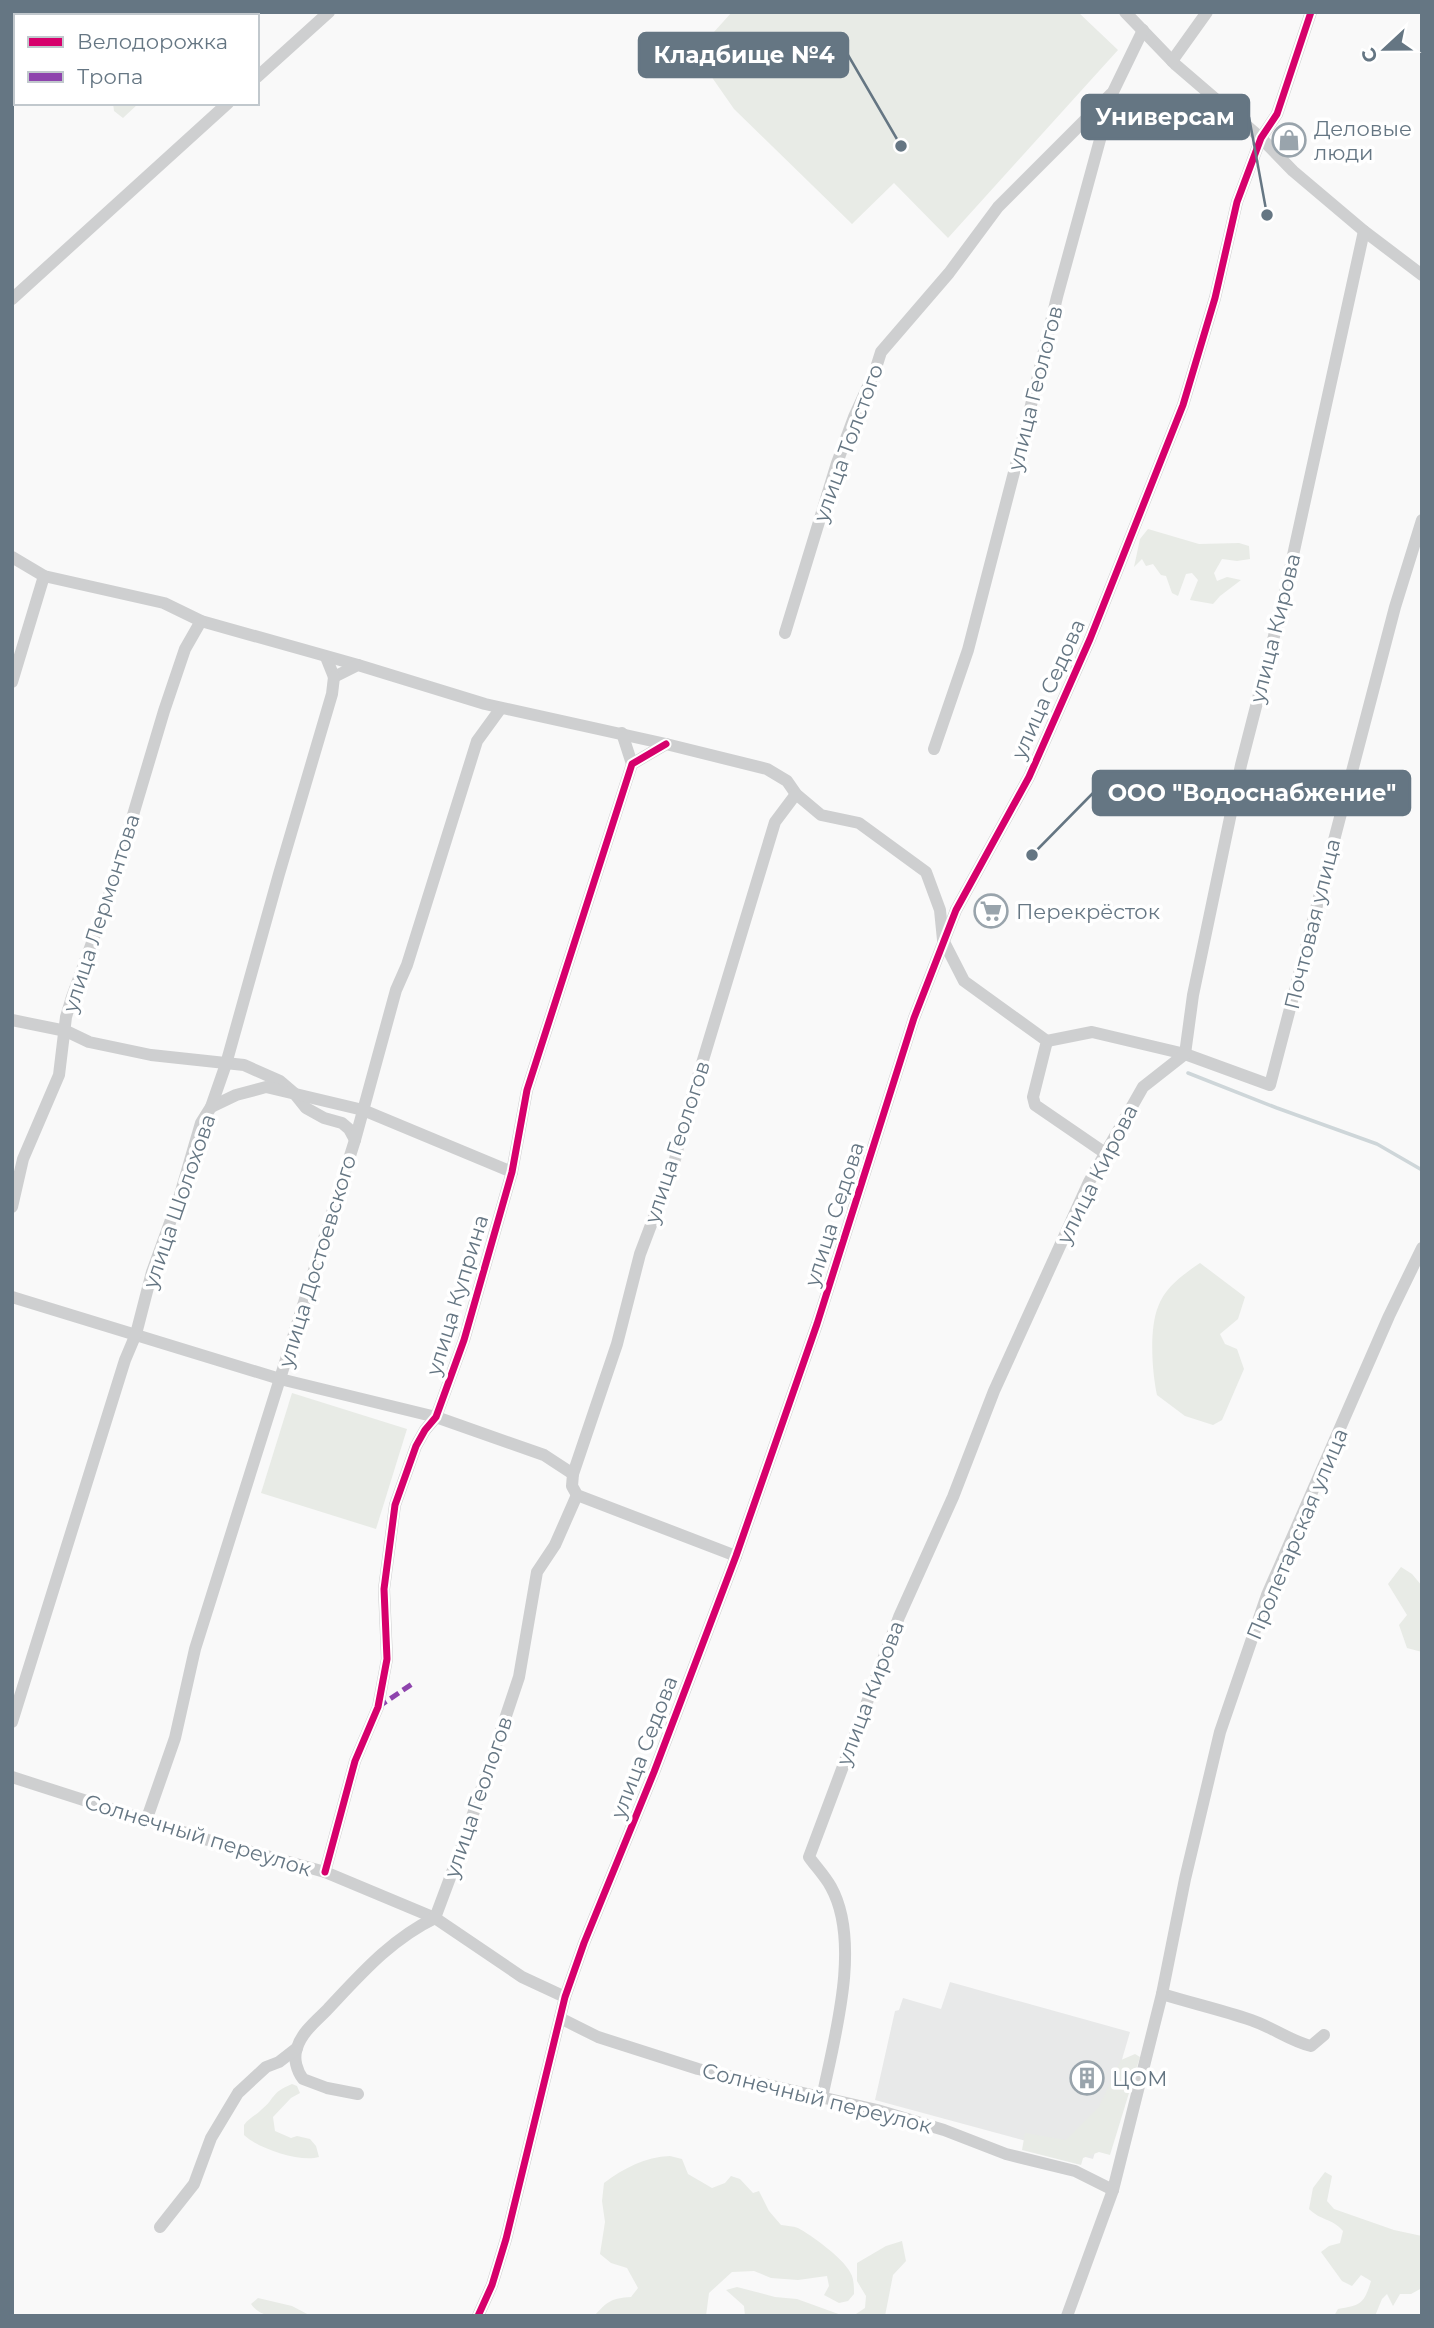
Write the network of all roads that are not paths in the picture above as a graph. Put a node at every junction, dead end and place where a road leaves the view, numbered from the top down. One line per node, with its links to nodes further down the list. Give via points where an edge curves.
1 (329, 12): 7 (street)
2 (1125, 12): 5 (street)
3 (1207, 12): 6 (street)
4 (1311, 12): 10 (street, улица Седова, via 1277,114)
5 (1143, 30): 6 (street); 8 (street, улица Геологов)
6 (1171, 61): 10 (street)
7 (259, 75)
8 (1113, 92): 18 (street, улица Толстого, via 998,206 949,273 881,352 837,463); 26 (street, улица Геологов, via 968,650)
9 (226, 105): 13 (street)
10 (1261, 138): 11 (street); 30 (street, улица Седова, via 1237,202 1212,311 1183,405 1090,639 1034,764)
11 (1364, 231): 12 (street); 35 (street, улица Кирова, via 1283,601 1241,765)
12 (1422, 275)
13 (12, 299)
14 (1422, 520): 35 (street, Почтовая улица, via 1270,1085)
15 (12, 557): 16 (street)
16 (44, 576): 17 (street, via 164,603); 22 (street)
17 (201, 621): 19 (street); 33 (street, улица Лермонтова, via 185,649 164,711 108,899 72,997)
18 (785, 634)
19 (326, 657): 20 (street); 21 (street)
20 (358, 665): 21 (street); 23 (street)
21 (334, 677): 36 (street, улица Шолохова)
22 (12, 682)
23 (502, 708): 24 (street); 39 (street, улица Достоевского, via 477,741 396,990)
24 (622, 733): 25 (street); 27 (street)
25 (666, 744): 27 (street); 28 (street, via 767,769 787,780)
26 (934, 749)
27 (632, 764): 42 (street, улица Куприна, via 527,1090)
28 (796, 794): 29 (street, via 821,815 859,823 926,872); 49 (street, улица Геологов, via 775,822 673,1167 640,1254 617,1344)
29 (940, 910): 30 (street, via 948,915); 31 (street)
30 (956, 910): 31 (street, улица Седова)
31 (943, 940): 34 (street, via 964,981); 51 (street, улица Седова)
32 (12, 1020): 33 (street)
33 (66, 1031): 36 (street, via 89,1042 150,1055); 43 (street, улица Лермонтова, via 59,1075 23,1159)
34 (1046, 1041): 35 (street, via 1092,1032); 41 (street, via 1035,1105)
35 (1185, 1054): 41 (street, улица Кирова, via 1143,1087)
36 (226, 1064): 37 (street, via 244,1065); 38 (street, улица Шолохова)
37 (294, 1093): 38 (street, via 265,1087); 39 (street); 40 (street, via 306,1108 349,1129)
38 (211, 1107): 46 (street, улица Шолохова, via 201,1124 152,1272)
39 (363, 1110): 40 (street, улица Достоевского); 42 (street)
40 (355, 1140): 47 (street, улица Достоевского)
41 (1105, 1153): 63 (street, улица Кирова, via 994,1391 899,1617 809,1857 831,1887 840,1909 844,1948 844,1987)
42 (512, 1172): 48 (street, улица Куприна, via 464,1340)
43 (12, 1207)
44 (1422, 1248): 57 (street, Пролетарская улица, via 1267,1595 1220,1732)
45 (12, 1297): 46 (street)
46 (136, 1334): 47 (street); 52 (street, улица Шолохова, via 124,1360)
47 (280, 1379): 48 (street); 54 (street, улица Достоевского, via 195,1649 175,1738)
48 (436, 1418): 49 (street, via 544,1455); 55 (street, улица Куприна, via 416,1446 396,1505 384,1589 387,1659 378,1707 355,1761)
49 (573, 1474): 50 (street, улица Геологов)
50 (577, 1495): 51 (street); 56 (street, улица Геологов, via 555,1545 537,1572 519,1677)
51 (736, 1556): 58 (street, улица Седова)
52 (12, 1722)
53 (12, 1777): 54 (street, Солнечный переулок)
54 (146, 1821): 55 (street, Солнечный переулок)
55 (325, 1872): 56 (street, Солнечный переулок)
56 (435, 1918): 58 (street, Солнечный переулок, via 522,1977); 61 (street, via 414,1928 362,1972)
57 (1162, 1994): 60 (street, via 1250,2019 1299,2043 1311,2046); 64 (street, Пролетарская улица)
58 (565, 1997): 59 (street, улица Седова)
59 (560, 2018): 63 (street, Солнечный переулок, via 598,2037 698,2069); 66 (street, улица Седова, via 506,2239)
60 (1324, 2035)
61 (297, 2048): 62 (street, via 297,2068 303,2079); 65 (street, via 266,2067 238,2093 211,2138 194,2184)
62 (358, 2094)
63 (822, 2098): 64 (street, Солнечный переулок, via 877,2110 1006,2154 1075,2171)
64 (1113, 2190): 67 (street, Пролетарская улица)
65 (160, 2227)
66 (478, 2316)
67 (1067, 2316)

